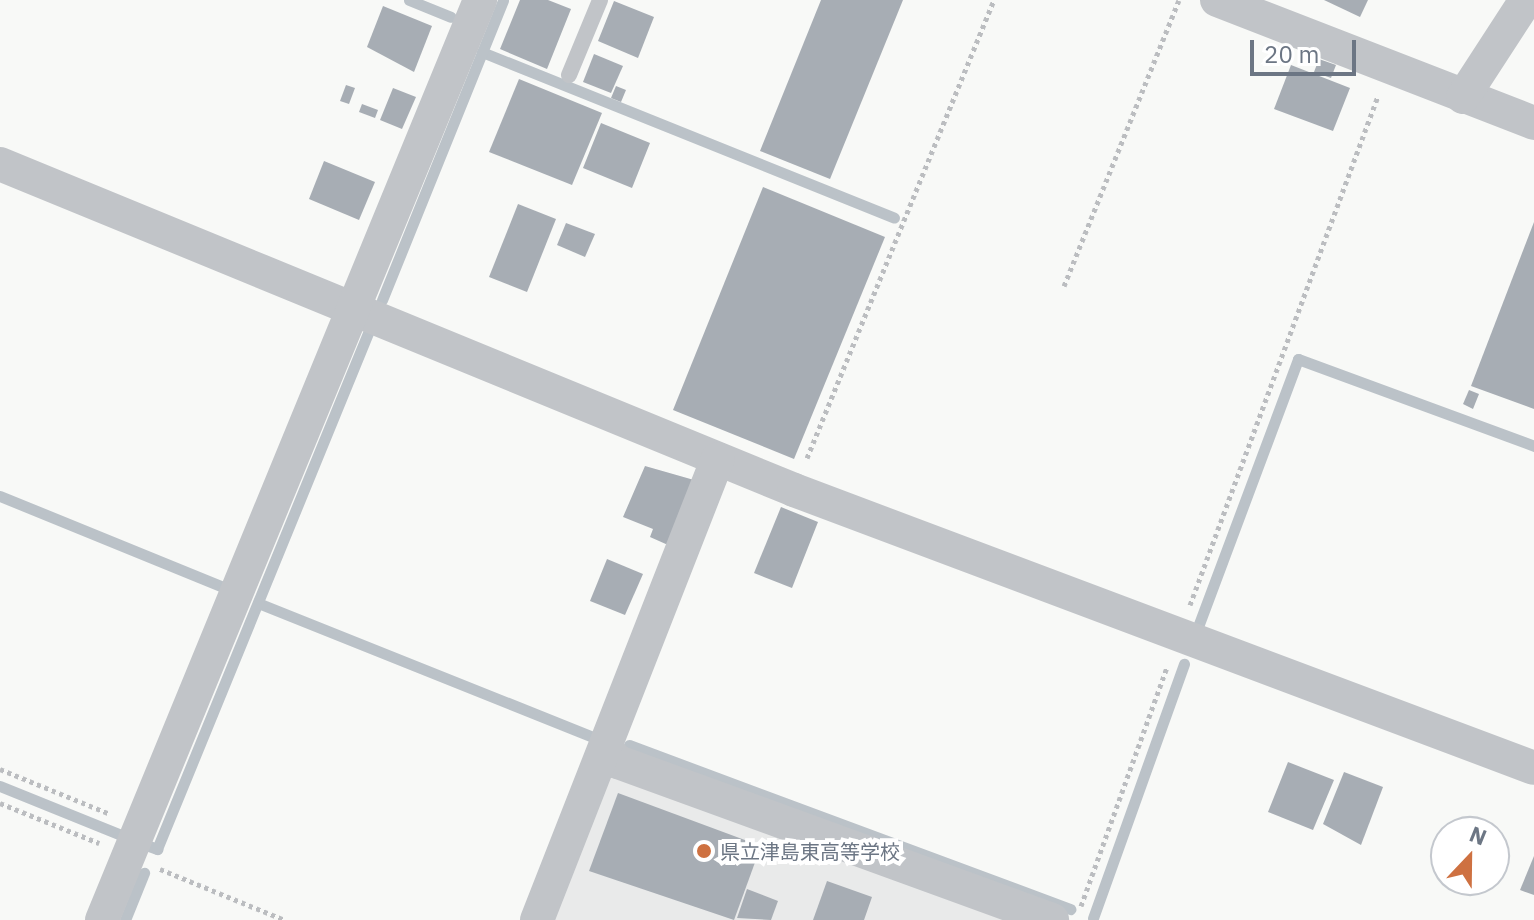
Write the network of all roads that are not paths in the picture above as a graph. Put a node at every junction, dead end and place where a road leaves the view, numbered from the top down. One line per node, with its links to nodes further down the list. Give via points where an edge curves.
1 (480, 0): 9 (street)
2 (600, 0): 5 (lane)
3 (1217, 0): 6 (street)
4 (1526, 0): 6 (street)
5 (569, 75)
6 (1463, 97): 7 (street)
7 (1534, 123)
8 (0, 164): 9 (street)
9 (354, 309): 10 (street); 13 (street)
10 (718, 459): 11 (street, via 608,731); 12 (street)
11 (606, 750): 14 (street); 15 (street, via 618,762)
12 (1534, 768)
13 (102, 920)
14 (537, 920)
15 (1052, 920)

